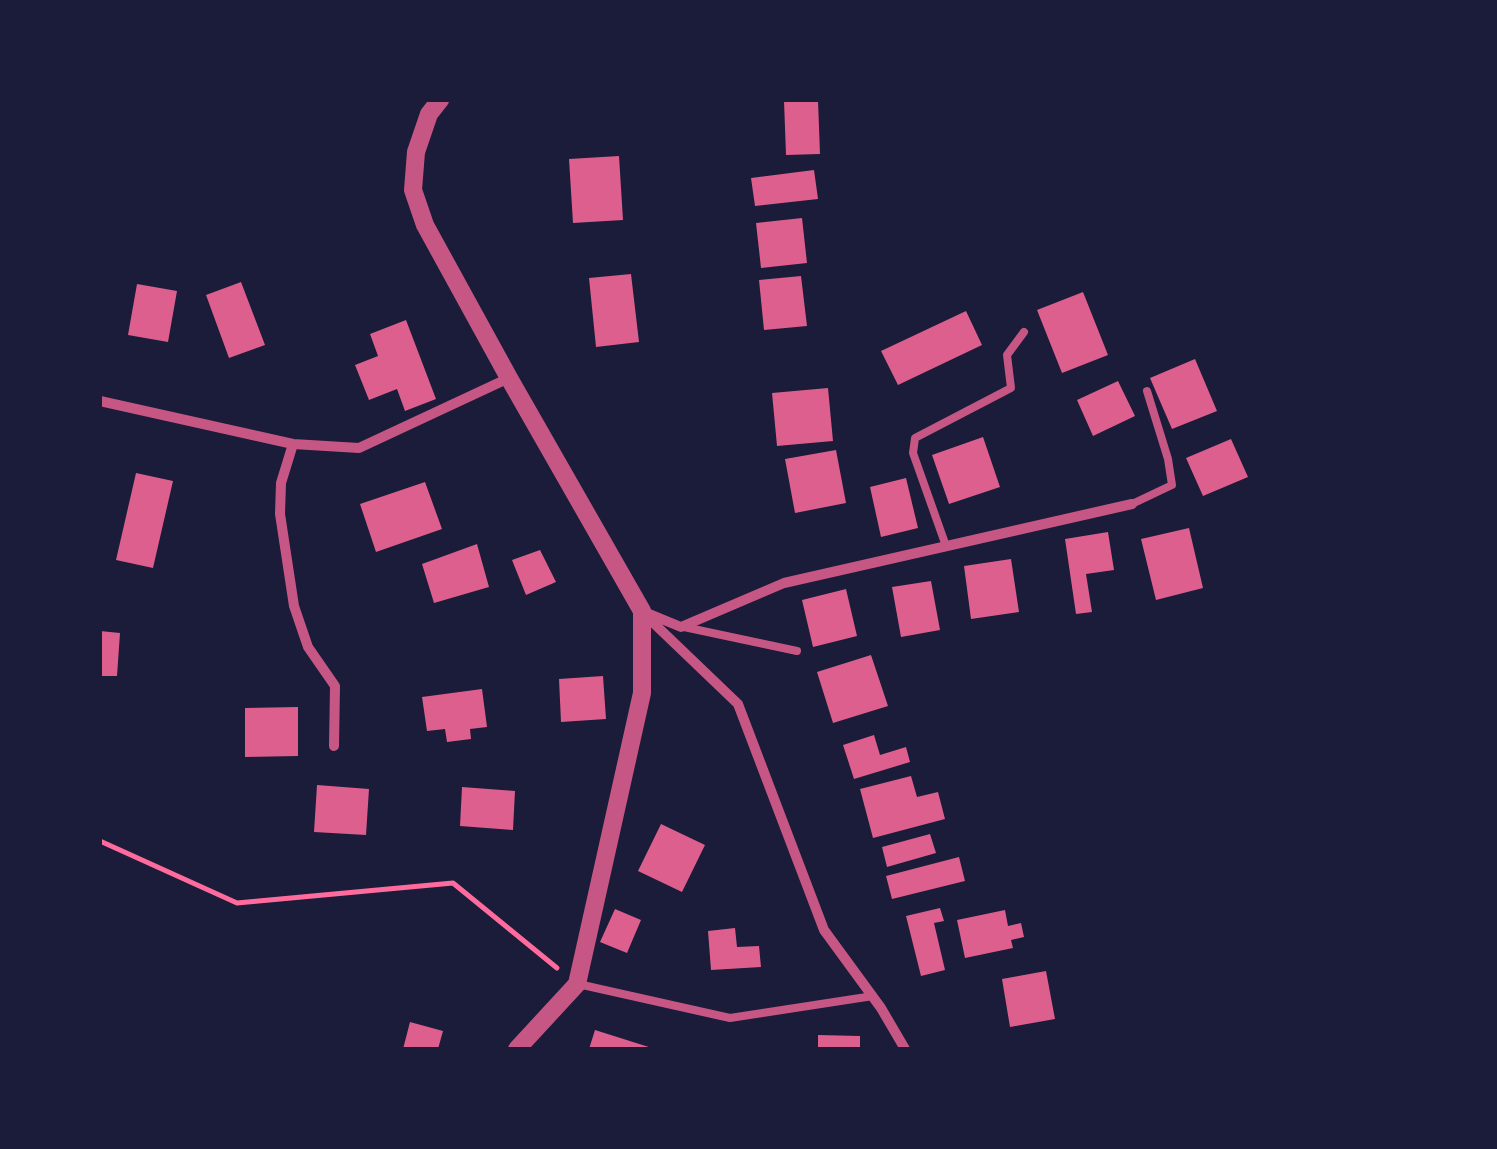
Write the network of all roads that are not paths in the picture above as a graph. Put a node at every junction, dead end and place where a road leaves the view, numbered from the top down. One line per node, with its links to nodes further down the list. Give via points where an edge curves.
1 (440, 100): 3 (street, via 428,114 416,152 414,190)
2 (1024, 332): 8 (lane, via 1007,355 1011,388 915,438 913,454)
3 (508, 378): 6 (street, via 359,448); 9 (street)
4 (1147, 391): 7 (lane, via 1172,485)
5 (100, 400): 6 (street)
6 (292, 444): 12 (street, via 280,514 294,606 308,647 336,686)
7 (1132, 504): 8 (street)
8 (946, 546): 10 (street, via 784,582)
9 (642, 611): 10 (street); 13 (street, via 642,693); 14 (street, via 738,704 824,930)
10 (681, 626): 11 (lane)
11 (797, 651)
12 (334, 746)
13 (577, 984): 14 (lane, via 730,1018); 15 (street)
14 (873, 996): 16 (street)
15 (516, 1049)
16 (905, 1049)

